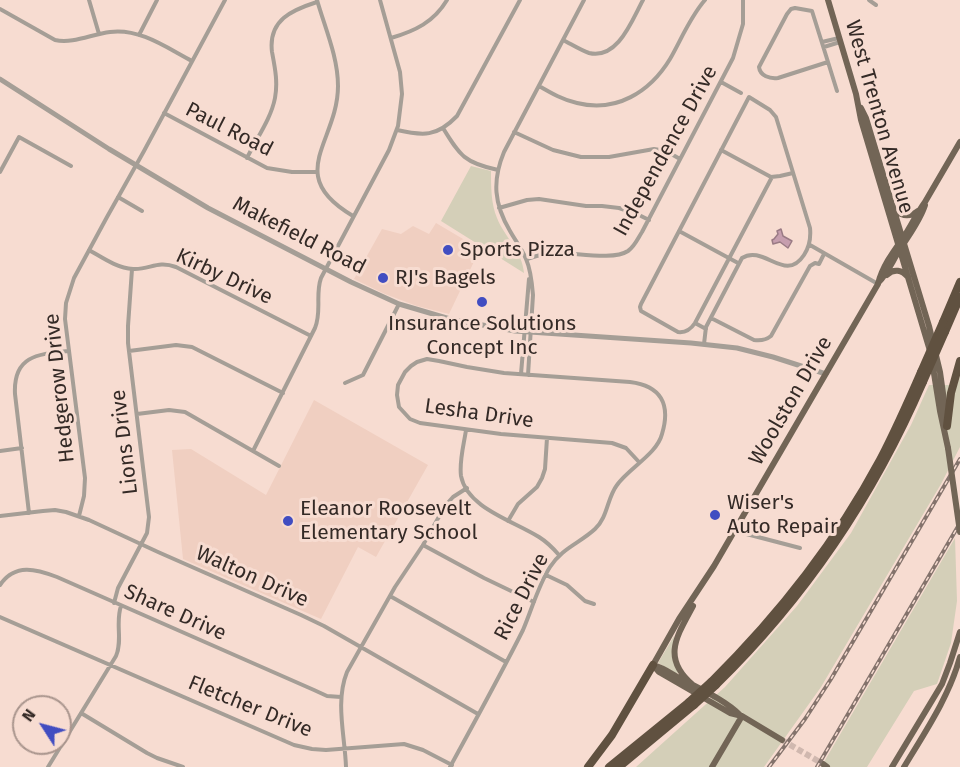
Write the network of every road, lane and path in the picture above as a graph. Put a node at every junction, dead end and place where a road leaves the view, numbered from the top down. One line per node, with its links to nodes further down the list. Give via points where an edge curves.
1 (89, 0): 16 (street)
2 (157, 0): 17 (street)
3 (225, 0): 22 (street, Hedgerow Drive)
4 (380, 0): 18 (street)
5 (447, 0): 18 (street, via 429,22)
6 (520, 0): 31 (street, via 462,110)
7 (584, 0): 19 (street)
8 (643, 0): 19 (street, via 611,50 591,53)
9 (705, 0): 26 (street, via 657,77 631,98 605,105 582,104)
10 (743, 0): 25 (street, Independence Drive, via 740,37)
11 (828, 0): 20 (main road, West Trenton Avenue)
12 (869, 0): 14 (street)
13 (317, 1): 36 (street, via 286,15 274,32 276,96); 42 (street, via 336,64 338,86 334,116 319,154)
14 (876, 5)
15 (0, 9): 16 (street, via 55,40)
16 (99, 34): 17 (street)
17 (139, 35): 22 (street)
18 (391, 38): 32 (street, via 401,81)
19 (563, 40): 26 (street)
20 (839, 40): 21 (street); 29 (main road, West Trenton Avenue)
21 (823, 44): 23 (street); 23 (street, via 812,11 791,9 759,70 773,79)
22 (192, 61): 30 (street, Hedgerow Drive)
23 (828, 62): 27 (street)
24 (0, 79): 38 (street, Makefield Road)
25 (721, 82): 28 (street); 37 (street, Independence Drive)
26 (539, 86): 33 (street)
27 (837, 91)
28 (741, 93)
29 (856, 96): 47 (main road); 54 (main road, West Trenton Avenue)
30 (164, 113): 36 (street, Paul Road); 38 (street, Hedgerow Drive)
31 (443, 128): 32 (street, via 421,134); 40 (street, via 463,156)
32 (397, 130): 51 (street)
33 (514, 132): 37 (street, via 553,150 581,157 615,157 654,149); 40 (street)
34 (960, 142): 46 (main road)
35 (721, 150): 43 (street, via 749,97 774,113); 44 (street); 53 (street)
36 (247, 158): 42 (street, Paul Road, via 274,170)
37 (680, 159): 52 (street, Independence Drive)
38 (136, 165): 45 (street, Hedgerow Drive); 61 (street, Makefield Road, via 208,208)
39 (71, 166): 41 (street, via 19,137)
40 (498, 170): 48 (street)
41 (0, 172)
42 (317, 172): 51 (street, via 327,197)
43 (793, 173): 44 (street); 55 (street, via 810,228)
44 (772, 177): 58 (street)
45 (118, 197): 49 (street); 56 (street, Hedgerow Drive)
46 (926, 202): 50 (main road); 54 (main road)
47 (893, 206): 50 (main road, via 904,215); 54 (main road)
48 (499, 208): 52 (street, via 539,199 619,208); 59 (street)
49 (142, 211)
50 (919, 211): 54 (main road)
51 (353, 216): 61 (street)
52 (649, 220): 59 (street, Independence Drive, via 632,247 620,254 552,253)
53 (679, 231): 58 (street); 70 (street, via 640,309 678,332 687,332)
54 (902, 244): 63 (main road, Woolston Drive); 64 (main road); 66 (main road, Woolston Drive); 84 (main road, via 937,356)
55 (810, 245): 57 (street); 60 (street, via 801,260 792,265 780,265 753,254)
56 (89, 250): 62 (street); 75 (street, Hedgerow Drive, via 66,303)
57 (824, 254): 66 (street); 69 (street, via 819,264 810,266 767,339 754,340)
58 (729, 258): 60 (street); 70 (street)
59 (526, 259): 72 (street, via 533,295)
60 (738, 263): 69 (street)
61 (326, 268): 68 (street, Makefield Road); 73 (street, via 318,285 318,322)
62 (132, 269): 73 (street, Kirby Drive, via 160,264 176,267); 76 (street, Lions Drive)
63 (884, 277): 64 (main road, via 898,270); 66 (main road, Woolston Drive)
64 (909, 279): 88 (main road, via 932,357)
65 (960, 282): 119 (highway, bridge, via 905,409 837,531 776,613)
66 (878, 284): 79 (main road, Woolston Drive)
67 (960, 297): 119 (highway, bridge, via 886,462 837,542 780,617)
68 (399, 304): 72 (street, Makefield Road, via 450,320); 81 (street, via 363,375)
69 (711, 318): 71 (street)
70 (695, 323): 71 (street)
71 (706, 328): 74 (street)
72 (528, 332): 74 (street, Makefield Road); 78 (street); 80 (street)
73 (311, 336): 82 (street)
74 (704, 344): 79 (street, Makefield Road, via 752,351)
75 (69, 351): 87 (street, via 37,355 18,371 14,384); 96 (street, Hedgerow Drive, via 85,478)
76 (129, 351): 82 (street, via 192,346); 83 (street, Lions Drive)
77 (960, 361): 84 (highway)
78 (521, 374): 80 (street, Rice Drive); 85 (street, Lesha Drive, via 430,359 407,369 397,395 405,415 420,423)
79 (826, 374): 98 (main road, Woolston Drive)
80 (528, 375): 91 (street, Rice Drive, via 630,382 655,390 664,404 665,423 656,446)
81 (345, 383)
82 (283, 393): 90 (street)
83 (137, 414): 90 (street, via 185,412); 100 (street, Lions Drive, via 149,517)
84 (947, 426): 88 (main road)
85 (466, 430): 86 (street, Lesha Drive); 93 (street, via 461,468)
86 (547, 438): 91 (street, Lesha Drive, via 612,443 626,448); 97 (street, via 542,478)
87 (22, 448): 89 (street); 94 (street)
88 (948, 448): 99 (main road, bridge)
89 (0, 451)
90 (254, 451): 92 (street)
91 (639, 462): 103 (street, Rice Drive, via 617,485 600,524)
92 (279, 466)
93 (467, 488): 97 (street, via 480,505); 101 (street, via 449,501)
94 (29, 513): 95 (street, Walton Drive); 96 (street, Walton Drive, via 55,510)
95 (0, 516)
96 (79, 516): 100 (street, Walton Drive)
97 (508, 521): 103 (street, via 540,537)
98 (734, 531): 102 (street); 104 (main road, Woolston Drive)
99 (960, 532)
100 (141, 544): 109 (street, Lions Drive); 114 (street, Walton Drive, via 301,615)
101 (423, 545): 107 (street); 108 (street)
102 (800, 548)
103 (559, 555): 105 (street, Rice Drive)
104 (714, 566): 117 (main road, Woolston Drive); 120 (main road, Woolston Drive, via 675,644 677,665)
105 (546, 575): 108 (street, Rice Drive); 110 (street)
106 (0, 585): 109 (street, Share Drive, via 13,573 36,570)
107 (390, 596): 114 (street); 116 (street)
108 (534, 602): 116 (street, Rice Drive)
109 (114, 603): 111 (street, Share Drive)
110 (594, 604)
111 (121, 606): 118 (street, via 120,644); 121 (street, Share Drive, via 327,696)
112 (0, 617): 118 (street, Fletcher Drive)
113 (960, 632): 136 (main road, via 942,684)
114 (361, 648): 121 (street, via 344,680); 124 (street, Walton Drive)
115 (960, 657): 137 (main road, via 946,694)
116 (506, 662): 124 (street, Rice Drive)
117 (653, 665): 120 (main road, Woolston Drive); 125 (main road, Woolston Drive, via 659,672); 132 (highway, via 612,735)
118 (110, 666): 123 (street); 127 (street, Fletcher Drive, via 294,745 326,750)
119 (713, 683): 122 (highway, bridge)
120 (693, 685): 125 (main road, Woolston Drive)
121 (341, 697): 127 (street)
122 (691, 704): 133 (highway); 134 (highway)
123 (81, 713): 129 (street); 130 (street, via 147,753)
124 (478, 714): 128 (street, Rice Drive)
125 (741, 716): 126 (main road, Woolston Drive); 135 (main road)
126 (782, 740)
127 (345, 748): 128 (street, Fletcher Drive, via 404,744); 131 (street)
128 (451, 766)
129 (48, 767)
130 (183, 767)
131 (346, 767)
132 (588, 767)
133 (609, 767)
134 (620, 767)
135 (712, 767)
136 (892, 767)
137 (904, 767)

